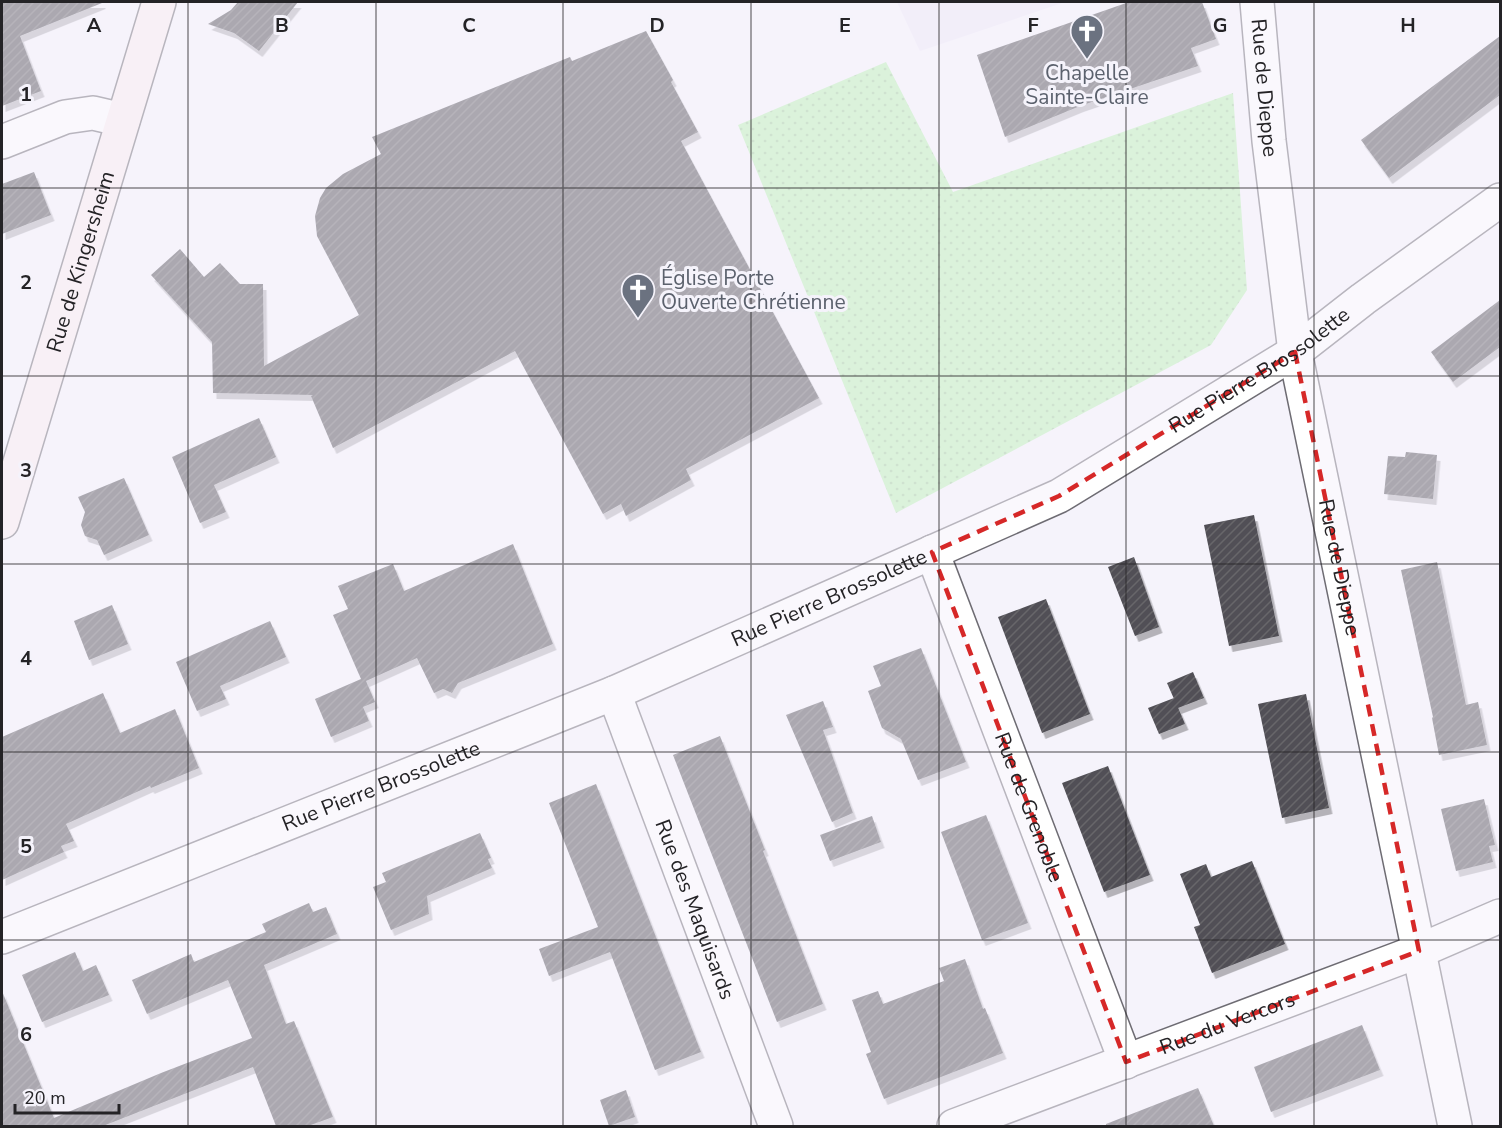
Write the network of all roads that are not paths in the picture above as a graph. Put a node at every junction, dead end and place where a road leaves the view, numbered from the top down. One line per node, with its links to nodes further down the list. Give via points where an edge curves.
1 (159, 2): 3 (main road, Rue de Kingersheim)
2 (1257, 2): 6 (street, Rue de Dieppe, via 1269,141)
3 (123, 120): 4 (street, via 93,113 65,117); 7 (main road, Rue de Kingersheim)
4 (2, 142)
5 (1500, 200): 6 (street, Rue Pierre Brossolette)
6 (1295, 352): 8 (street, Rue Pierre Brossolette, via 1059,496); 14 (street, Rue de Dieppe)
7 (2, 522)
8 (932, 552): 9 (street, Rue Pierre Brossolette); 15 (street, Rue de Grenoble)
9 (614, 693): 10 (street, Rue Pierre Brossolette); 16 (street, Rue des Maquisards)
10 (106, 895): 11 (street, Rue Pierre Brossolette); 13 (street, Rue Pierre Brossolette)
11 (2, 915)
12 (1500, 916): 14 (street, Rue du Vercors)
13 (2, 937)
14 (1419, 951): 15 (street, Rue du Vercors); 18 (street, Rue de Dieppe)
15 (1126, 1062): 17 (street, Rue du Vercors)
16 (776, 1126)
17 (954, 1126)
18 (1455, 1126)

